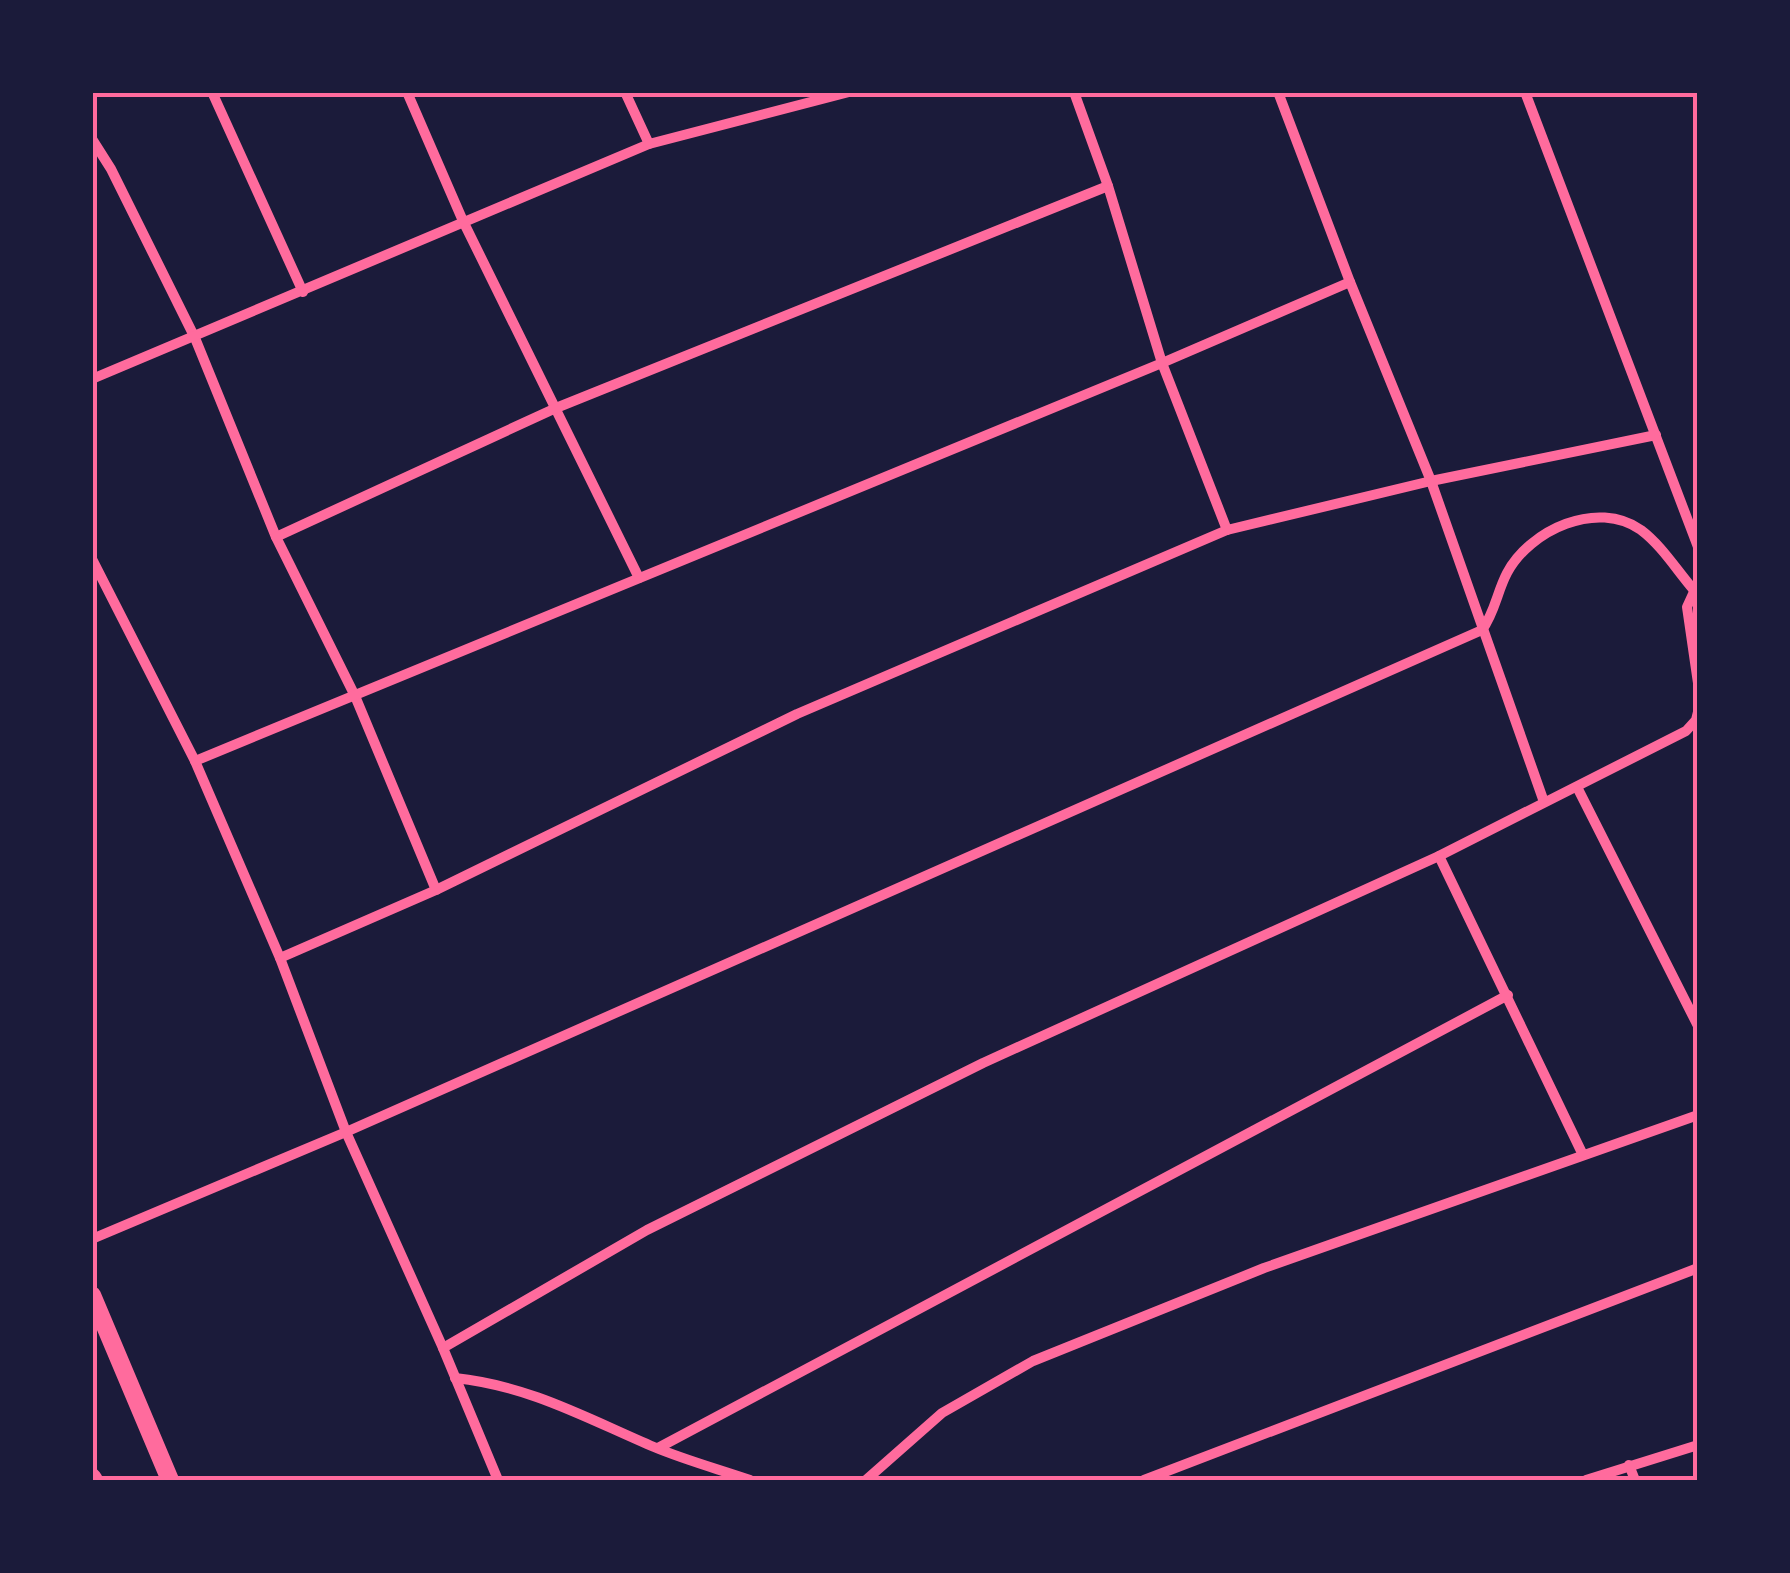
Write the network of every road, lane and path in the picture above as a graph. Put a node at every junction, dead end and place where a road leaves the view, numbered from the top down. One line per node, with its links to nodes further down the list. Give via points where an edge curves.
1 (212, 92): 13 (street)
2 (407, 92): 11 (street)
3 (625, 92): 9 (street)
4 (849, 92): 9 (street)
5 (1074, 92): 10 (street)
6 (1278, 92): 12 (street)
7 (1525, 92): 18 (street)
8 (92, 139): 14 (street)
9 (649, 144): 11 (street)
10 (1108, 186): 15 (street); 17 (street)
11 (463, 220): 13 (street); 17 (street)
12 (1350, 282): 15 (street); 19 (street)
13 (303, 292): 14 (street)
14 (194, 338): 16 (street); 21 (street)
15 (1162, 363): 20 (street); 24 (street)
16 (92, 378)
17 (556, 408): 21 (street); 24 (street)
18 (1656, 435): 19 (street); 22 (street)
19 (1431, 481): 20 (street); 26 (street)
20 (1227, 530): 34 (street, via 797,714)
21 (276, 537): 28 (street)
22 (1698, 547)
23 (92, 559): 30 (street)
24 (639, 578): 28 (street)
25 (1695, 586): 26 (street, via 1637,527 1605,518 1572,520 1536,539 1507,572); 27 (street, via 1687,607)
26 (1482, 630): 32 (street); 39 (street)
27 (1698, 683)
28 (354, 696): 30 (street); 34 (street)
29 (1698, 712): 31 (street, via 1686,731)
30 (195, 761): 35 (street)
31 (1577, 787): 32 (street); 37 (street)
32 (1544, 802): 33 (street)
33 (1439, 856): 36 (street); 44 (street, via 983,1062 647,1230)
34 (436, 890): 35 (street)
35 (280, 958): 39 (street)
36 (1508, 995): 40 (street); 47 (street)
37 (1698, 1026)
38 (1698, 1115): 40 (street)
39 (346, 1132): 41 (street); 44 (street)
40 (1583, 1155): 52 (street, via 1264,1268 1033,1361 942,1413)
41 (92, 1239)
42 (1698, 1268): 53 (street)
43 (92, 1296): 49 (street)
44 (443, 1348): 45 (street)
45 (456, 1378): 47 (street, via 530,1392); 50 (street)
46 (1698, 1445): 48 (street)
47 (658, 1448): 51 (street)
48 (1629, 1466): 54 (street); 55 (street)
49 (170, 1480)
50 (498, 1480)
51 (750, 1480)
52 (866, 1480)
53 (1144, 1480)
54 (1586, 1480)
55 (1635, 1480)

